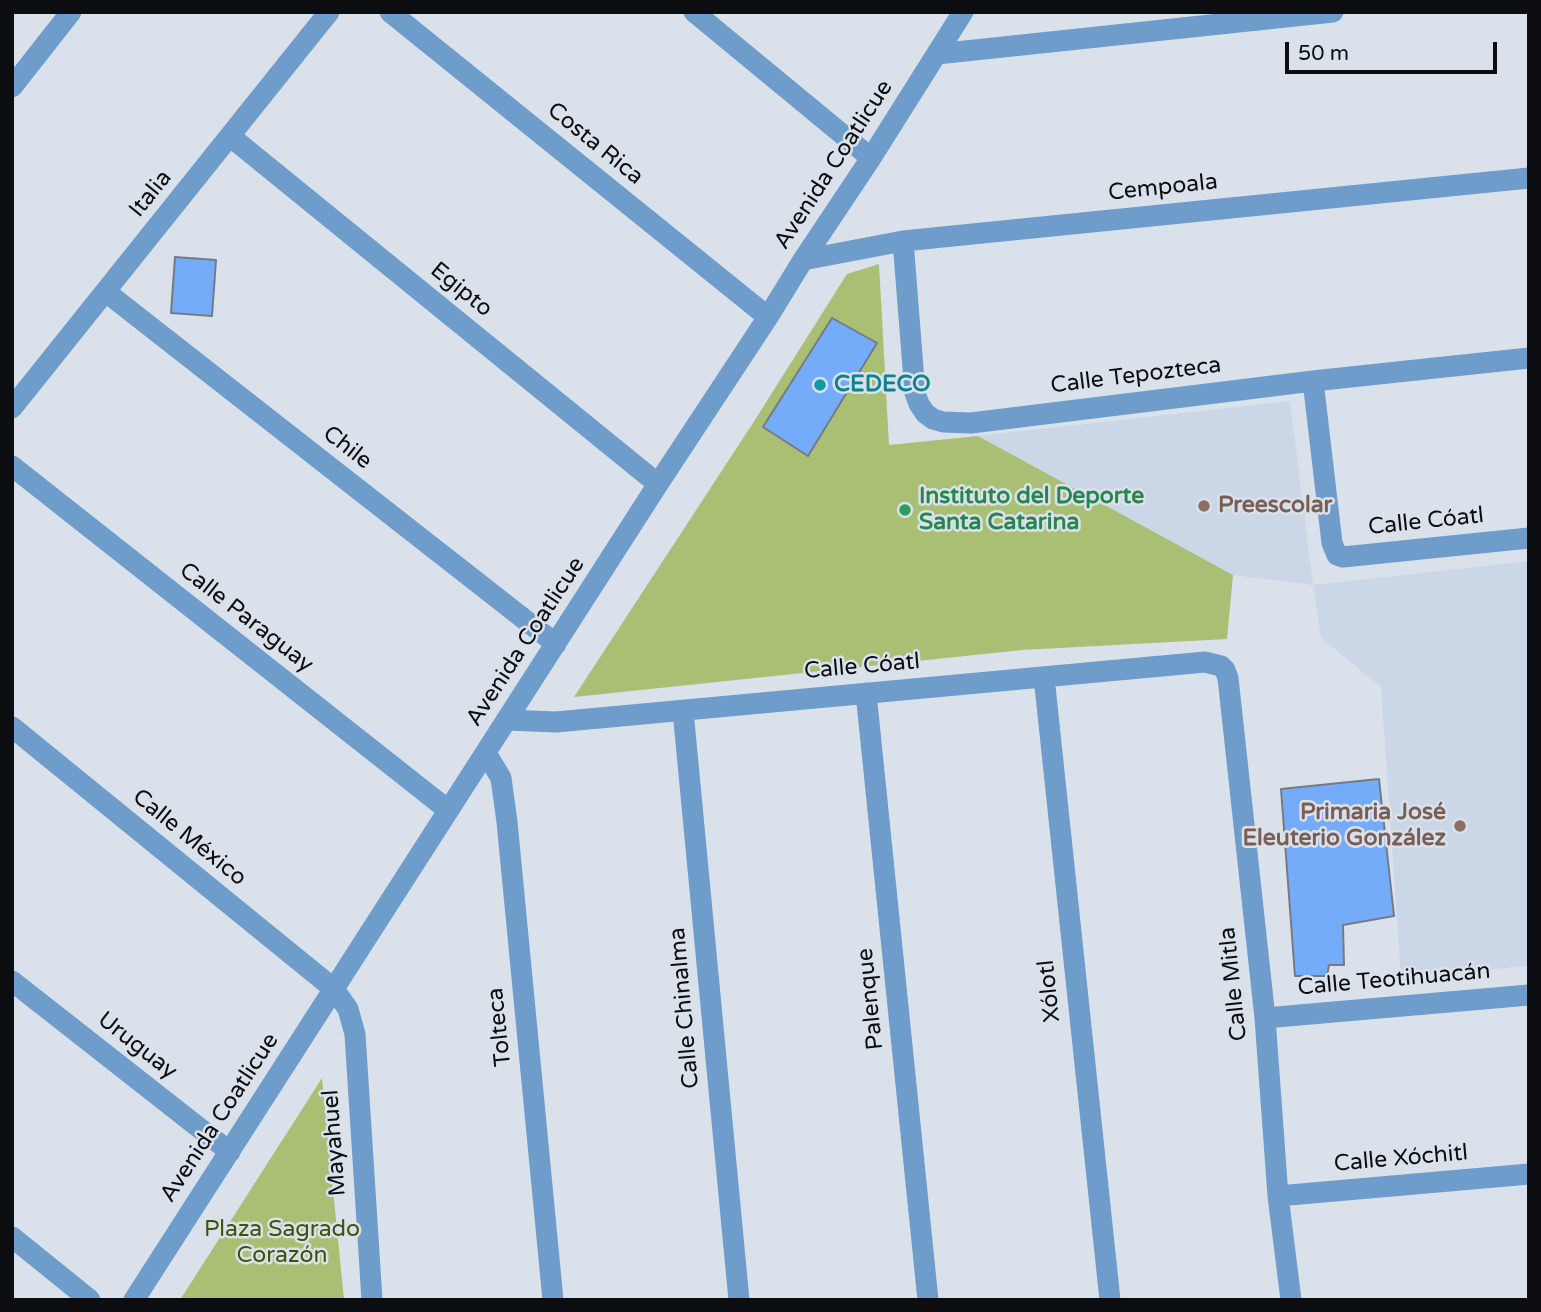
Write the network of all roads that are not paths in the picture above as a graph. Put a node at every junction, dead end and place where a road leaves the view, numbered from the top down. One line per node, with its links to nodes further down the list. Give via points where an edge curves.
1 (71, 12): 8 (street)
2 (329, 12): 9 (street, Italia)
3 (390, 12): 15 (street, Costa Rica)
4 (694, 12): 10 (street)
5 (963, 12): 7 (street, Avenida Coatlicue)
6 (1333, 12): 7 (street)
7 (937, 54): 10 (street, Avenida Coatlicue)
8 (12, 87)
9 (230, 137): 14 (street, Italia); 20 (street, Egipto)
10 (871, 158): 13 (street, Avenida Coatlicue)
11 (1529, 178): 12 (street, Cempoala)
12 (903, 241): 13 (street, Cempoala); 17 (street, Calle Tepozteca, via 915,393 933,419 971,423)
13 (803, 260): 15 (street, Avenida Coatlicue)
14 (106, 292): 18 (street, Italia); 22 (street, Chile)
15 (768, 317): 20 (street, Avenida Coatlicue)
16 (1529, 358): 17 (street, Calle Tepozteca)
17 (1312, 381): 21 (street, Calle Cóatl, via 1337,555)
18 (12, 408)
19 (12, 466): 30 (street, Calle Paraguay)
20 (658, 484): 22 (street, Avenida Coatlicue)
21 (1529, 538)
22 (556, 644): 27 (street, Avenida Coatlicue)
23 (1221, 666): 24 (street, Calle Cóatl, via 1205,662); 34 (street, Calle Mitla, via 1228,678)
24 (1044, 677): 25 (street, Calle Cóatl); 45 (street, Xólotl)
25 (866, 693): 26 (street, Calle Cóatl); 44 (street, Palenque)
26 (683, 711): 27 (street, Calle Cóatl, via 556,722); 43 (street, Calle Chinalma)
27 (508, 720): 29 (street, Avenida Coatlicue)
28 (12, 727): 32 (street, Calle México)
29 (486, 753): 30 (street, Avenida Coatlicue); 42 (street, Tolteca, via 501,778 507,822)
30 (448, 810): 32 (street, Avenida Coatlicue)
31 (12, 981): 35 (street, Uruguay)
32 (334, 989): 35 (street, Avenida Coatlicue); 41 (street, Mayahuel, via 348,1009 355,1034)
33 (1529, 995): 34 (street, Calle Teotihuacán)
34 (1265, 1018): 37 (street, Calle Mitla)
35 (230, 1152): 40 (street, Avenida Coatlicue)
36 (1529, 1174): 37 (street, Calle Xóchitl)
37 (1278, 1196): 46 (street, Calle Mitla)
38 (12, 1237): 39 (street)
39 (90, 1300)
40 (134, 1300)
41 (372, 1300)
42 (553, 1300)
43 (739, 1300)
44 (928, 1300)
45 (1110, 1300)
46 (1291, 1300)

